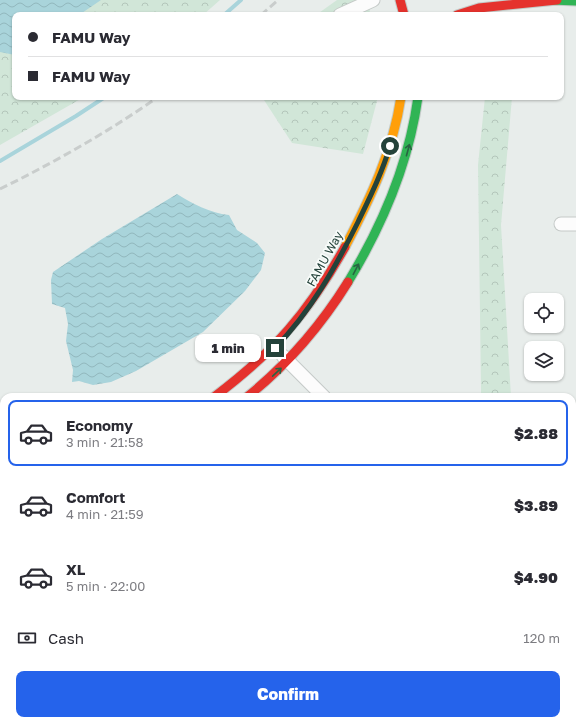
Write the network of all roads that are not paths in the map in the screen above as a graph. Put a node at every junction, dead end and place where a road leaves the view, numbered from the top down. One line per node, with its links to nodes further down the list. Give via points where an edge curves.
1 (374, 0): 7 (street)
2 (400, 0): 8 (street)
3 (552, 0): 4 (street)
4 (557, 0): 5 (street); 10 (street, via 479,8)
5 (576, 1)
6 (457, 4): 9 (street)
7 (347, 12)
8 (403, 12)
9 (455, 12)
10 (466, 12)
11 (400, 100): 15 (street, FAMU Way, via 382,170 344,250 316,298)
12 (418, 100): 16 (street, one-way to 12, via 330,312 366,251 404,162 414,126)
13 (561, 224): 14 (street)
14 (576, 224)
15 (275, 348): 16 (street); 17 (street, FAMU Way)
16 (288, 361): 18 (street, one-way to 16); 19 (street)
17 (220, 393)
18 (252, 393)
19 (320, 393)

